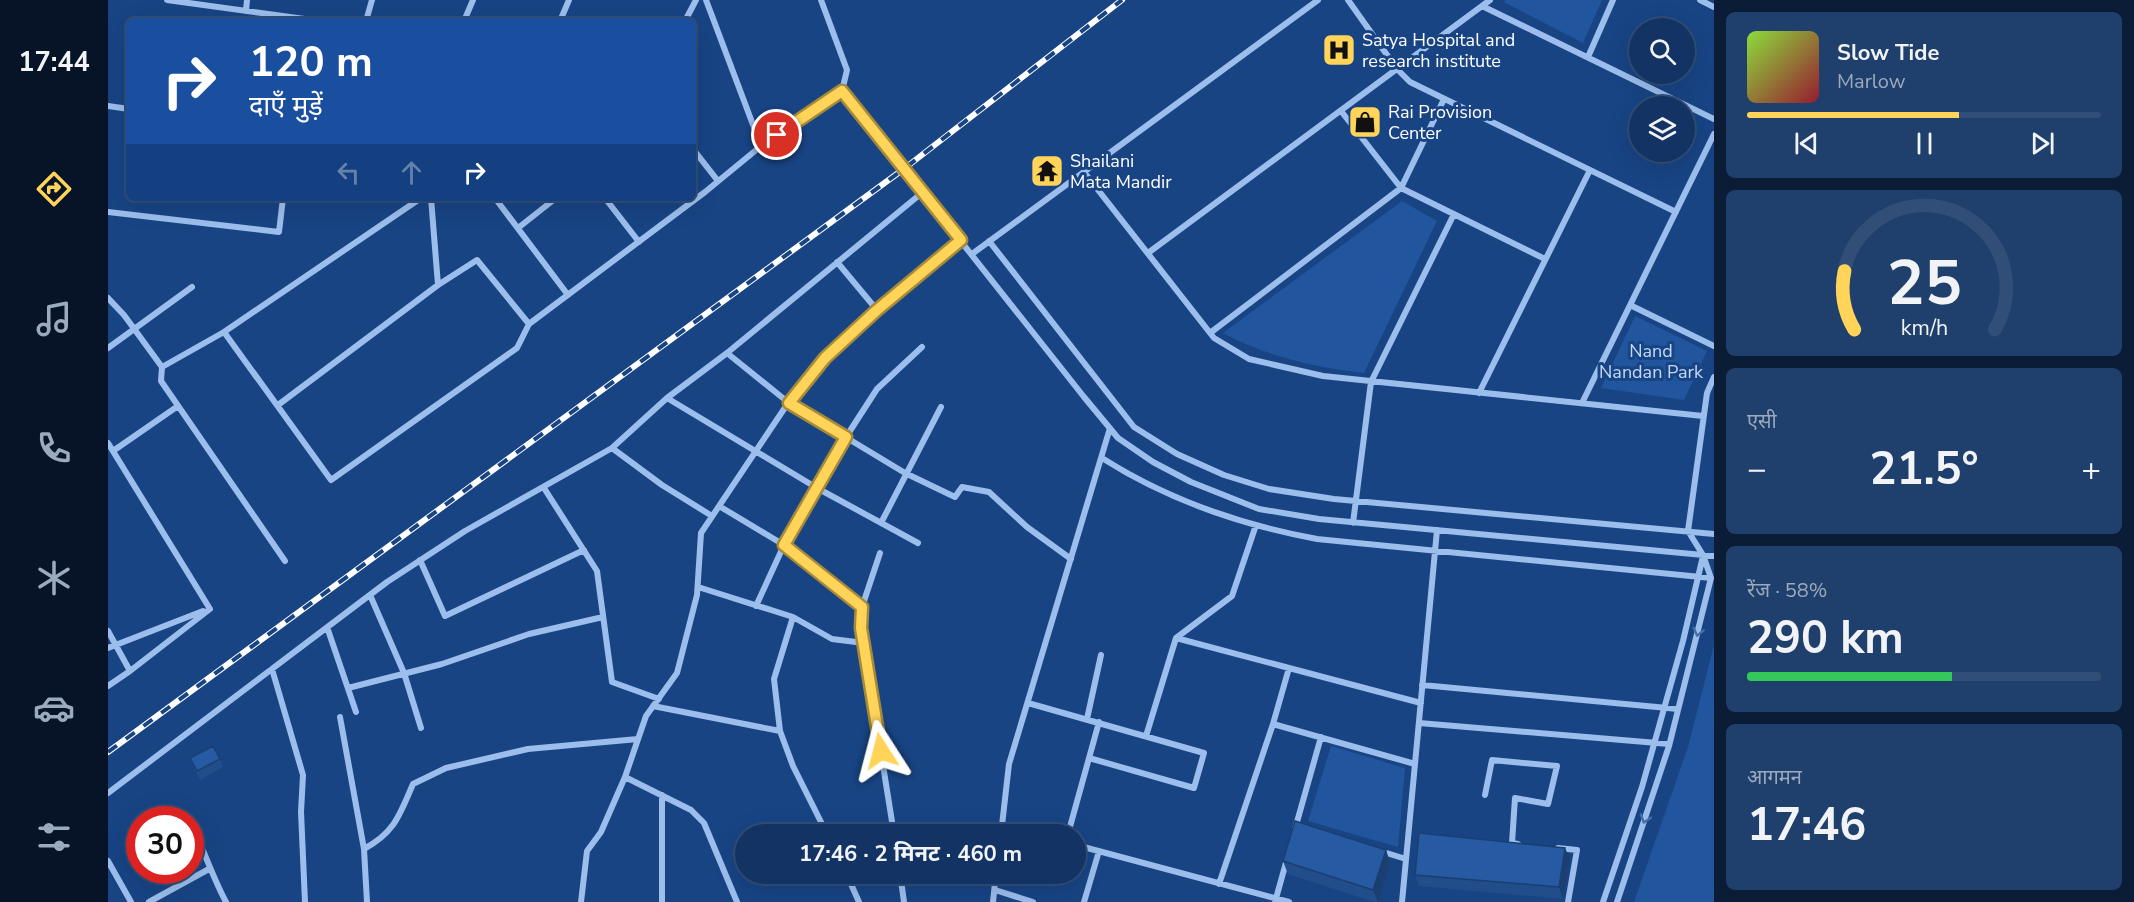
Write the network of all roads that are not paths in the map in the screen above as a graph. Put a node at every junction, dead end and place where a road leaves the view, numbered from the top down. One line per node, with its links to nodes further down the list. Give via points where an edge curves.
1 (166, 0): 16 (street)
2 (247, 0): 16 (street)
3 (372, 0): 18 (street)
4 (473, 0): 19 (street)
5 (568, 0): 20 (street)
6 (696, 0): 21 (street)
7 (706, 0): 31 (street)
8 (821, 0): 24 (street, via 847,70)
9 (1318, 0): 34 (street)
10 (1348, 0): 23 (street)
11 (1490, 0): 14 (street)
12 (1613, 0): 22 (street)
13 (1700, 0): 15 (street)
14 (1482, 6): 22 (street); 23 (street)
15 (1714, 7)
16 (246, 11): 17 (street)
17 (297, 18)
18 (367, 18)
19 (465, 18)
20 (561, 18)
21 (687, 18)
22 (1588, 57): 29 (street)
23 (1397, 69): 25 (street, via 1410,82); 28 (street)
24 (842, 91): 31 (street); 37 (street)
25 (1444, 99): 33 (street); 36 (street)
26 (108, 106): 27 (street)
27 (126, 109)
28 (1341, 111): 36 (street); 53 (street)
29 (1714, 118)
30 (1714, 134): 47 (street)
31 (761, 146): 35 (street)
32 (696, 152): 35 (street)
33 (1590, 170): 47 (street); 55 (street)
34 (1084, 172): 52 (street); 53 (street)
35 (718, 181): 38 (street)
36 (1401, 188): 48 (street); 66 (street)
37 (923, 192): 50 (street); 56 (street)
38 (696, 198)
39 (283, 201): 46 (street, via 279,232)
40 (418, 201): 65 (street)
41 (431, 201): 57 (street)
42 (497, 201): 49 (street)
43 (552, 201): 49 (street)
44 (607, 201): 51 (street)
45 (692, 201): 51 (street)
46 (108, 212)
47 (1676, 212): 61 (street)
48 (1454, 214): 55 (street); 73 (street)
49 (518, 228): 59 (street)
50 (961, 240): 54 (street); 62 (street)
51 (639, 242): 59 (street)
52 (989, 242): 54 (street); 92 (street, via 1134,427 1177,454 1224,475 1269,489)
53 (1148, 253): 66 (street)
54 (972, 254): 82 (street)
55 (1545, 259): 74 (street)
56 (837, 262): 62 (street); 70 (street)
57 (438, 285): 63 (street, via 477,260); 78 (street)
58 (192, 287): 64 (street)
59 (568, 294): 63 (street)
60 (108, 298): 64 (street)
61 (1630, 305): 67 (street); 77 (street)
62 (877, 310): 76 (street, via 825,358)
63 (529, 324): 78 (street, via 517,348 331,480)
64 (135, 330): 69 (street); 71 (street)
65 (224, 332): 71 (street); 78 (street)
66 (1210, 333): 73 (street, via 1249,359)
67 (1714, 346)
68 (922, 347): 83 (street, via 877,389)
69 (108, 348)
70 (727, 353): 75 (street); 76 (street)
71 (162, 367): 79 (street, via 161,381)
72 (1714, 377): 81 (street)
73 (1371, 382): 74 (street); 92 (street)
74 (1479, 393): 77 (street)
75 (667, 398): 85 (street); 87 (street)
76 (789, 403): 83 (street); 87 (street)
77 (1582, 403): 81 (street)
78 (278, 405)
79 (178, 406): 86 (street); 110 (street)
80 (941, 407): 89 (street)
81 (1704, 416): 99 (street)
82 (1110, 428): 88 (street); 96 (street, via 1153,462 1259,509)
83 (846, 437): 89 (street); 91 (street)
84 (108, 443): 86 (street)
85 (612, 448): 90 (street); 94 (street)
86 (113, 451): 117 (street)
87 (756, 452): 91 (street); 93 (street)
88 (1102, 458): 97 (street, via 1171,497); 108 (street)
89 (905, 473): 95 (street); 108 (street, via 955,498 962,486 989,492 1027,528)
90 (544, 488): 103 (street); 109 (street)
91 (816, 488): 95 (street); 102 (street)
92 (1357, 501): 96 (street); 99 (street)
93 (719, 506): 94 (street); 102 (street)
94 (712, 516): 113 (street, via 701,533)
95 (881, 523): 101 (street)
96 (1353, 523): 98 (street)
97 (1256, 525): 104 (street, via 1317,539); 122 (street, via 1232,596)
98 (1437, 530): 104 (street); 106 (street)
99 (1688, 531): 100 (street); 106 (street)
100 (1714, 534)
101 (918, 543)
102 (784, 545): 115 (street); 116 (street)
103 (584, 550): 109 (street, via 445,616); 118 (street, via 597,571)
104 (1435, 550): 111 (street); 131 (street)
105 (880, 553): 116 (street)
106 (1703, 555): 107 (street); 111 (street); 112 (street)
107 (1714, 556)
108 (1071, 558): 135 (street)
109 (420, 560): 114 (street)
110 (285, 561)
111 (1697, 576): 112 (street); 138 (street)
112 (1711, 578): 139 (street, one-way to 139)
113 (698, 587): 115 (street); 134 (street, via 677,673)
114 (370, 595): 120 (street); 130 (street)
115 (756, 606): 119 (street)
116 (862, 607): 123 (street)
117 (210, 609): 124 (street); 129 (street)
118 (603, 617): 130 (street, via 529,634); 134 (street, via 612,682)
119 (792, 617): 123 (street, via 832,639); 147 (street, via 774,679)
120 (327, 627): 128 (street); 133 (street)
121 (108, 631): 124 (street)
122 (1176, 638): 127 (street); 148 (street)
123 (864, 643): 160 (street)
124 (116, 645): 125 (street); 129 (street)
125 (108, 648)
126 (1101, 655): 142 (street)
127 (1289, 668): 136 (street); 145 (street)
128 (272, 669): 156 (street); 186 (street, via 303,775)
129 (130, 671): 132 (street)
130 (404, 673): 133 (street); 146 (street)
131 (1422, 685): 136 (street); 138 (street)
132 (108, 686)
133 (348, 688): 140 (street)
134 (659, 699): 137 (street)
135 (1028, 703): 142 (street); 161 (street, via 1009,764)
136 (1421, 703): 144 (street)
137 (653, 706): 147 (street); 150 (street)
138 (1664, 707): 139 (street); 151 (street)
139 (1678, 709): 152 (street)
140 (356, 712)
141 (340, 717): 169 (street)
142 (1087, 719): 143 (street)
143 (1099, 722): 148 (street); 153 (street)
144 (1419, 723): 151 (street); 154 (street)
145 (1273, 724): 149 (street); 180 (street)
146 (422, 728)
147 (780, 731): 159 (street)
148 (1146, 736): 153 (street, via 1204,753 1194,788)
149 (1321, 738): 154 (street); 163 (street)
150 (638, 739): 155 (street); 169 (street, via 528,748 446,768 412,784 396,824 381,840)
151 (1655, 741): 152 (street); 199 (street)
152 (1669, 744): 200 (street, one-way to 200)
153 (1089, 758): 162 (street)
154 (1415, 764): 174 (street)
155 (625, 777): 157 (street); 188 (street, via 602,832 587,851)
156 (108, 793)
157 (662, 795): 189 (street); 190 (street, via 692,810 704,823)
158 (1485, 795): 166 (street, via 1492,760 1557,766 1548,804 1515,798 1512,843)
159 (822, 824)
160 (892, 824)
161 (1002, 824)
162 (1071, 824)
163 (1296, 824): 164 (street); 165 (street)
164 (1307, 828)
165 (1293, 835)
166 (1523, 844)
167 (1544, 847): 198 (street, via 1576,850)
168 (1086, 848): 172 (street)
169 (364, 849): 187 (street)
170 (1373, 849): 174 (street)
171 (204, 850): 176 (street)
172 (1099, 851): 180 (street); 195 (street)
173 (1287, 856): 182 (street)
174 (1406, 859): 197 (street)
175 (108, 861): 183 (street)
176 (209, 870): 184 (street); 185 (street)
177 (851, 884): 191 (street)
178 (902, 884): 192 (street)
179 (995, 884): 181 (street)
180 (1219, 884): 182 (street)
181 (994, 890): 193 (street); 194 (street)
182 (1275, 900): 196 (street)
183 (131, 902)
184 (149, 902)
185 (226, 902)
186 (305, 902)
187 (367, 902)
188 (581, 902)
189 (662, 902)
190 (737, 902)
191 (860, 902)
192 (904, 902)
193 (993, 902)
194 (1033, 902)
195 (1084, 902)
196 (1289, 902)
197 (1402, 902)
198 (1568, 902)
199 (1603, 902)
200 (1617, 902)

